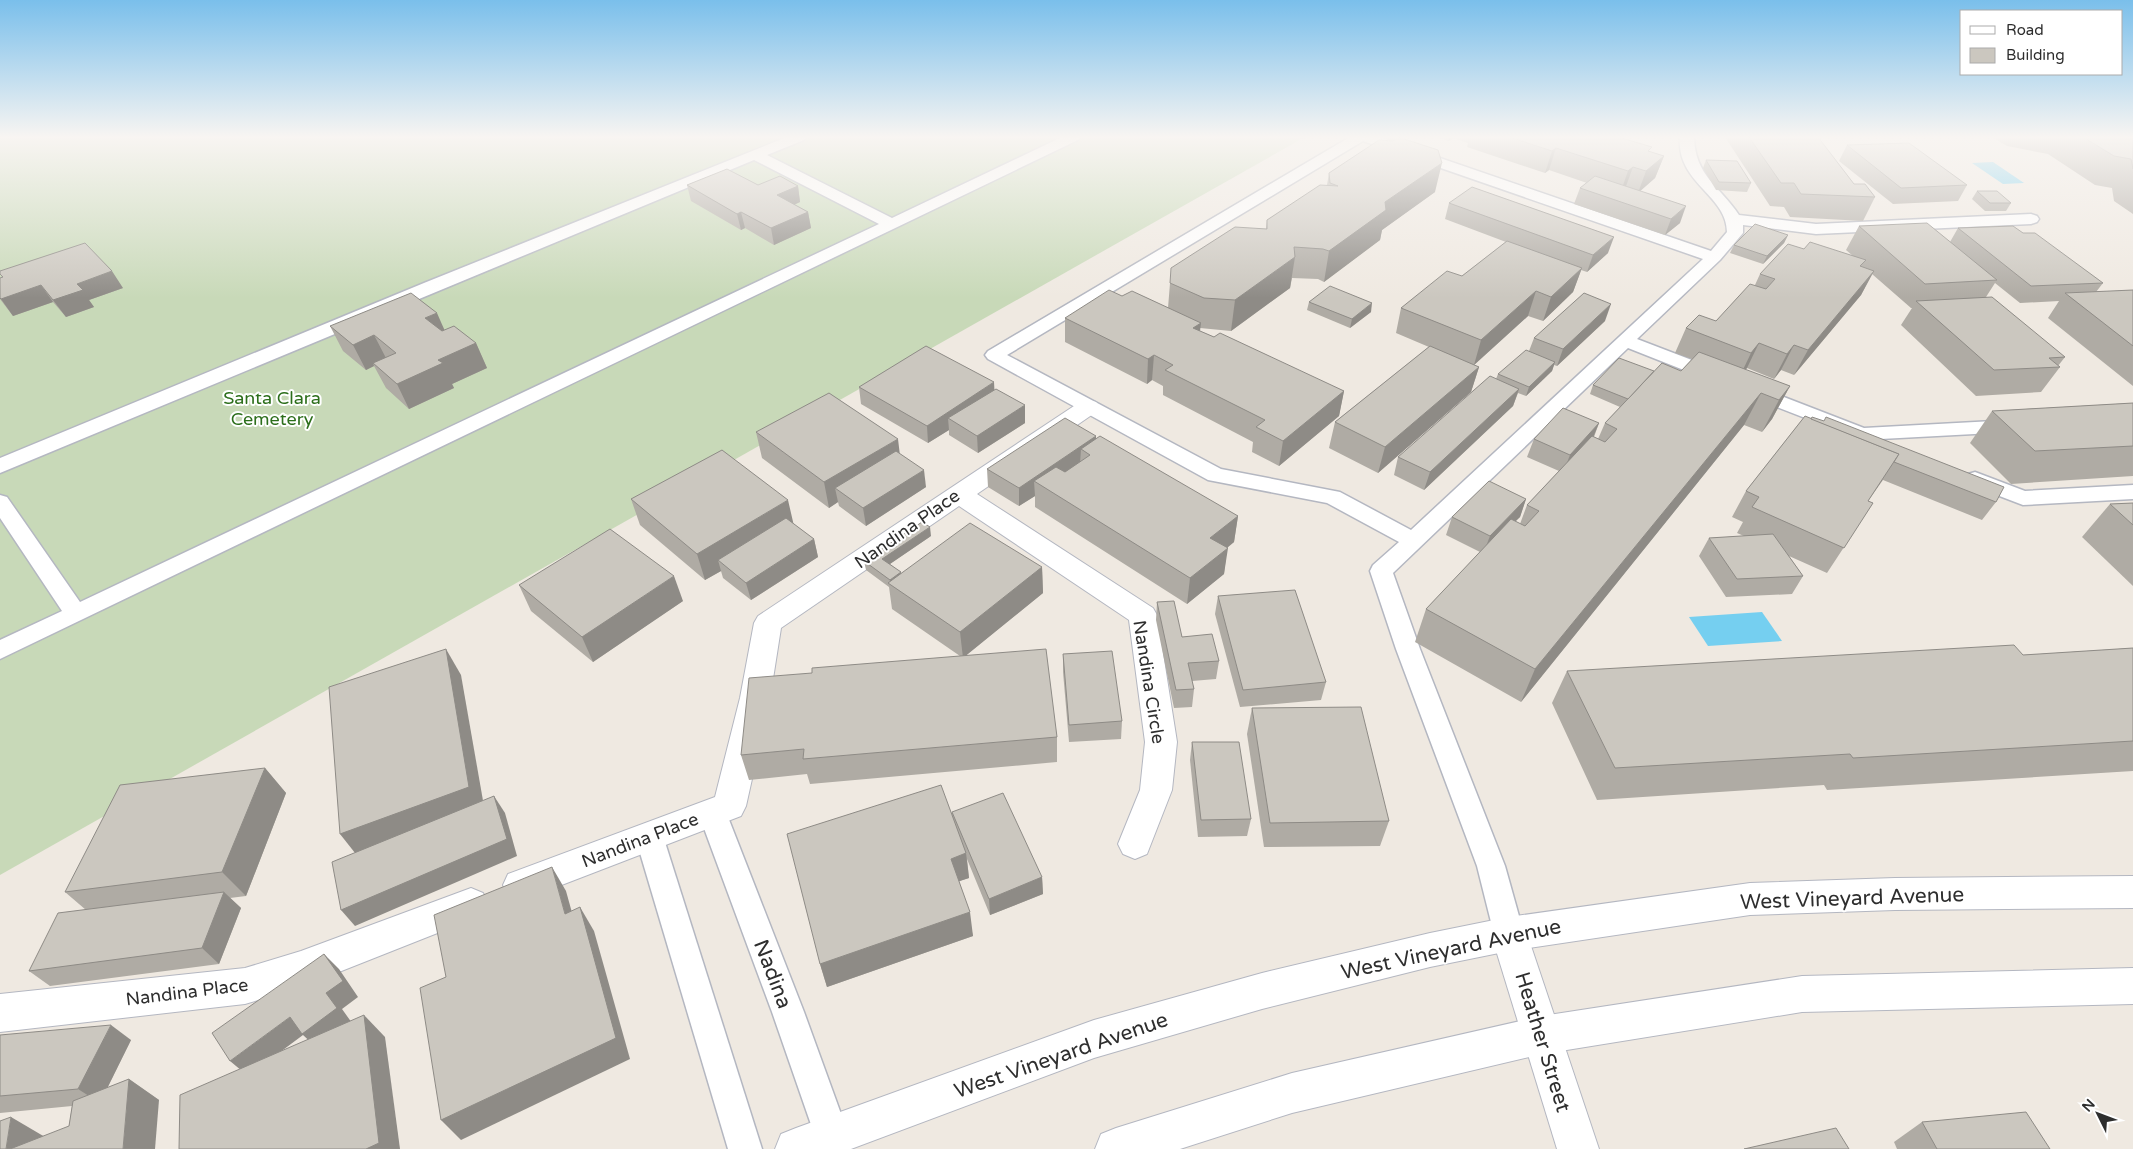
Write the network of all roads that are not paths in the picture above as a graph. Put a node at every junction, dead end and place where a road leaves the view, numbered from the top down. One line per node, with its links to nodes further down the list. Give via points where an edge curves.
1 (667, 191): 16 (lane)
2 (826, 191): 9 (lane)
3 (961, 191): 9 (lane)
4 (1269, 191): 12 (lane, via 994,355)
5 (1520, 191): 10 (lane)
6 (1711, 191): 7 (lane)
7 (1734, 219): 8 (lane, via 1816,229); 10 (lane, via 1735,233)
8 (2032, 219)
9 (892, 224): 22 (lane)
10 (1714, 258): 11 (lane)
11 (1626, 341): 14 (lane); 21 (lane)
12 (1088, 407): 19 (street, Nandina Place); 21 (lane, via 1215,475 1333,497)
13 (2027, 425): 14 (lane)
14 (1862, 434): 15 (lane)
15 (1907, 452)
16 (0, 466)
17 (1960, 473): 18 (lane, via 2022,498)
18 (2133, 492)
19 (958, 494): 24 (street, Nandina Place, via 768,623 755,698 729,806); 26 (street, Nandina Circle, via 1143,615 1161,742 1156,790)
20 (0, 502): 22 (lane)
21 (1413, 540): 28 (lane, via 1381,571 1491,866)
22 (76, 614): 23 (lane)
23 (0, 650)
24 (712, 812): 25 (street, Nandina Place); 32 (lane, Nadina)
25 (649, 836): 30 (street, Nandina Place, via 301,969 245,986); 33 (lane)
26 (1135, 844)
27 (2133, 892): 28 (street, West Vineyard Avenue, via 1750,899)
28 (1509, 934): 31 (street, Heather Street); 32 (street, West Vineyard Avenue, via 1271,988 1094,1039)
29 (2133, 986): 31 (street, via 1802,994)
30 (0, 1014)
31 (1542, 1035): 35 (street, via 1292,1093); 36 (street, Heather Street)
32 (832, 1136): 34 (street, West Vineyard Avenue)
33 (745, 1149)
34 (796, 1149)
35 (1116, 1149)
36 (1578, 1149)

